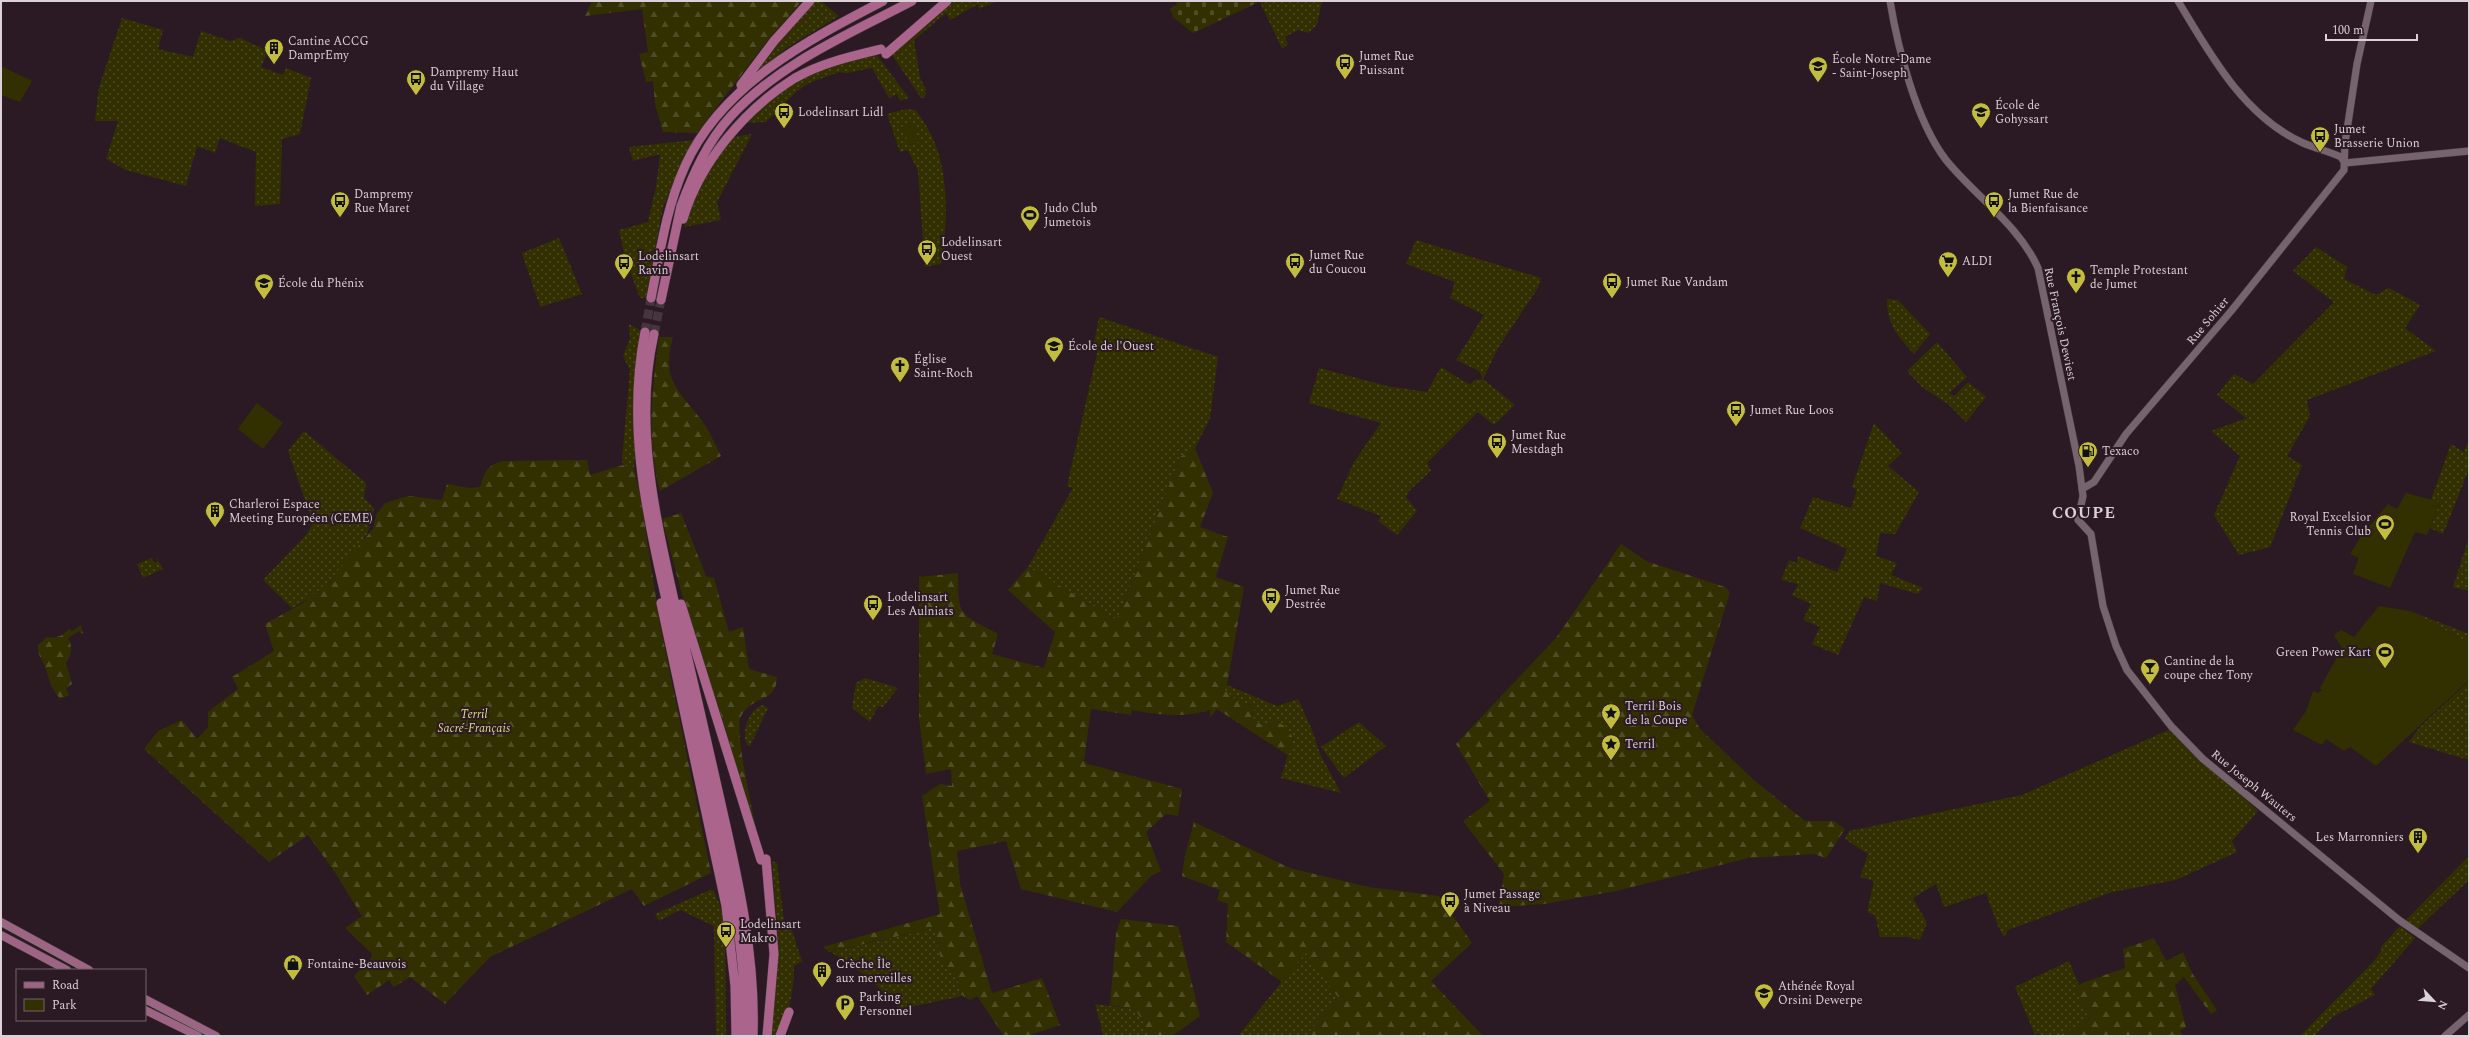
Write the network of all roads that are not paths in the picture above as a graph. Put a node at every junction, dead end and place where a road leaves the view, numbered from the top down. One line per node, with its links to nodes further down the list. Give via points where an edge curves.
1 (810, 1): 8 (highway, via 774,41)
2 (883, 1): 8 (highway, via 833,27 793,52 754,79)
3 (912, 1): 11 (highway, via 801,60 760,88 731,116 705,151 692,178 681,206)
4 (947, 1): 11 (highway, via 884,52 841,59 796,78 763,101 735,128 699,182)
5 (1890, 1): 14 (street, Rue François Dewiest, via 1897,43 1931,138 1947,160 2023,241 2038,268)
6 (2178, 1): 10 (street, via 2221,69 2248,104 2300,142 2341,157)
7 (2371, 1): 10 (street, via 2356,71 2345,143)
8 (724, 107): 12 (highway, via 695,146 676,189 667,215)
9 (2469, 151): 10 (street)
10 (2345, 163): 14 (street, Rue Sohier, via 2338,179 2295,233 2126,434 2094,482)
11 (670, 257): 13 (highway)
12 (651, 298)
13 (661, 300)
14 (2082, 489): 20 (street, Rue Joseph Wauters, via 2083,501 2078,520 2091,534 2103,606 2116,646 2134,679 2179,734 2219,773 2399,920)
15 (658, 562): 16 (highway, via 642,480 637,432 638,386 649,333 647,450 655,510); 17 (highway); 29 (highway, via 658,587 669,644 726,906 734,978)
16 (667, 569): 17 (highway); 32 (highway, via 764,860 774,954)
17 (728, 854): 30 (highway, via 744,985); 31 (highway, via 750,960)
18 (1, 922): 22 (main road)
19 (1, 935): 21 (main road)
20 (2469, 968)
21 (65, 969)
22 (87, 969)
23 (146, 1001): 28 (main road)
24 (146, 1010): 27 (main road)
25 (789, 1012): 33 (highway)
26 (2469, 1015): 34 (street)
27 (198, 1036)
28 (216, 1036)
29 (736, 1036)
30 (744, 1036)
31 (753, 1036)
32 (767, 1036)
33 (780, 1036)
34 (2445, 1036)

